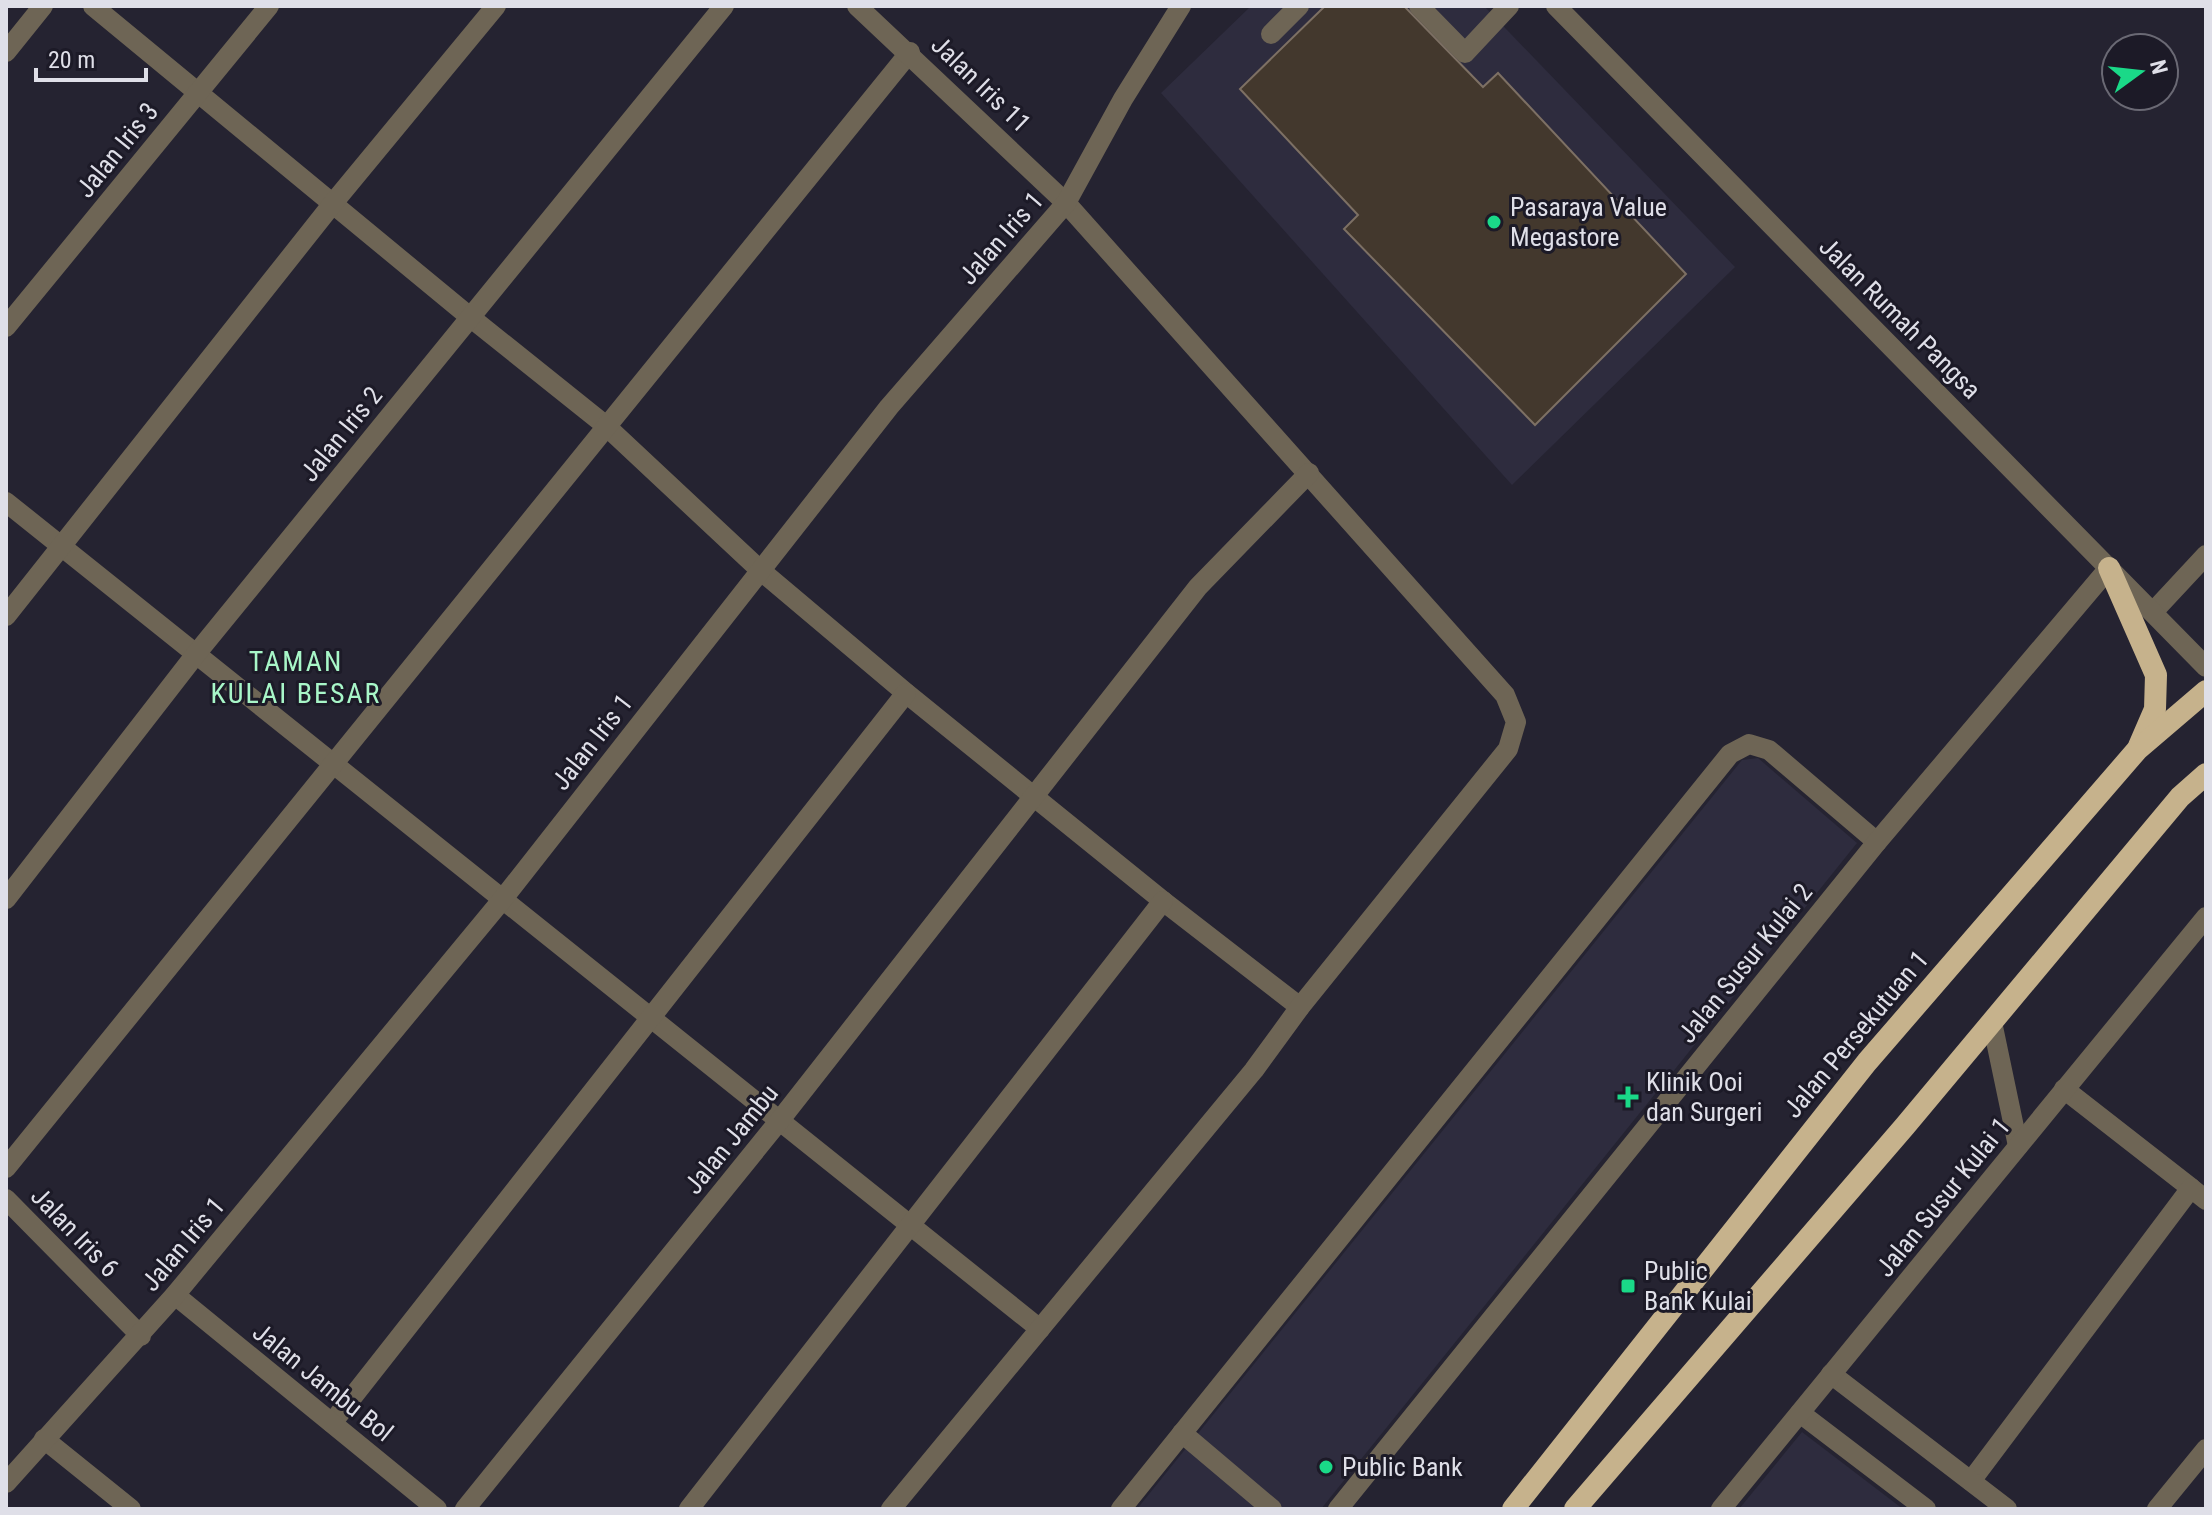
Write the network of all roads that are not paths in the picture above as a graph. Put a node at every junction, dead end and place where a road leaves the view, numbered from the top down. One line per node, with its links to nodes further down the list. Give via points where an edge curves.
1 (43, 6): 13 (street)
2 (93, 6): 15 (street)
3 (269, 6): 15 (street, Jalan Iris 3)
4 (496, 6): 16 (street)
5 (724, 6): 18 (street, Jalan Iris 2)
6 (857, 6): 14 (street, Jalan Iris 11)
7 (1181, 6): 17 (street, Jalan Iris 1)
8 (1299, 6): 12 (street)
9 (1419, 6): 10 (street, via 1465,53)
10 (1509, 6)
11 (1556, 6): 25 (street, Jalan Rumah Pangsa)
12 (1271, 34)
13 (6, 52)
14 (910, 52): 17 (street, Jalan Iris 11); 20 (street)
15 (197, 93): 16 (street); 19 (street, Jalan Iris 3)
16 (334, 202): 18 (street); 23 (street)
17 (1066, 203): 21 (street, Jalan Iris 11); 26 (street, Jalan Iris 1, via 889,407)
18 (470, 317): 20 (street); 29 (street, Jalan Iris 2)
19 (6, 327)
20 (605, 425): 26 (street); 34 (street)
21 (1309, 473): 36 (street, Jalan Jambu, via 1198,587); 42 (street, Jalan Iris 11, via 1505,695 1516,722 1508,749)
22 (6, 502): 23 (street)
23 (62, 548): 28 (street); 29 (street)
24 (2206, 555): 27 (street)
25 (2109, 568): 27 (street, Jalan Rumah Pangsa); 33 (highway, via 2156,675 2155,709); 37 (street, Jalan Susur Kulai 2)
26 (760, 570): 32 (street); 39 (street, Jalan Iris 1)
27 (2153, 612): 30 (street, Jalan Rumah Pangsa)
28 (6, 616)
29 (196, 654): 34 (street); 38 (street, Jalan Iris 2)
30 (2206, 667)
31 (2206, 691): 33 (highway, Jalan Persekutuan 1)
32 (906, 693): 36 (street); 43 (street)
33 (2137, 750): 71 (highway, Jalan Persekutuan 1, via 1867,1062)
34 (335, 766): 39 (street); 48 (street)
35 (2206, 774): 44 (highway, via 2180,797)
36 (1035, 799): 40 (street); 46 (street, Jalan Jambu)
37 (1877, 842): 58 (street, via 1769,750 1749,744 1730,754); 70 (street, Jalan Susur Kulai 2)
38 (6, 899)
39 (502, 900): 43 (street); 52 (street, Jalan Iris 1)
40 (1163, 901): 42 (street); 51 (street)
41 (2206, 917): 45 (street, Jalan Susur Kulai 1)
42 (1300, 1007): 53 (street)
43 (650, 1017): 46 (street); 57 (street)
44 (1992, 1022): 47 (street); 72 (highway)
45 (2064, 1089): 47 (street, Jalan Susur Kulai 1); 49 (street)
46 (780, 1120): 51 (street); 65 (street, Jalan Jambu)
47 (2018, 1146): 55 (street, Jalan Susur Kulai 1)
48 (6, 1168)
49 (2199, 1194): 61 (street)
50 (6, 1199): 54 (street, Jalan Iris 6)
51 (911, 1226): 53 (street); 66 (street)
52 (175, 1295): 54 (street, Jalan Iris 1); 57 (street, Jalan Jambu Bol)
53 (1040, 1329): 67 (street)
54 (141, 1336): 59 (street, Jalan Iris 1)
55 (1831, 1374): 56 (street, Jalan Susur Kulai 1); 61 (street)
56 (1800, 1413): 73 (street, Jalan Susur Kulai 1); 74 (street)
57 (332, 1423): 64 (street, Jalan Jambu Bol)
58 (1182, 1433): 68 (street); 69 (street)
59 (44, 1439): 62 (street, Jalan Iris 1); 63 (street)
60 (2206, 1449): 76 (street)
61 (1971, 1481): 75 (street)
62 (6, 1483)
63 (131, 1509)
64 (437, 1509)
65 (465, 1509)
66 (689, 1509)
67 (891, 1509)
68 (1121, 1509)
69 (1272, 1509)
70 (1338, 1509)
71 (1513, 1509)
72 (1575, 1509)
73 (1721, 1509)
74 (1926, 1509)
75 (2007, 1509)
76 (2157, 1509)

